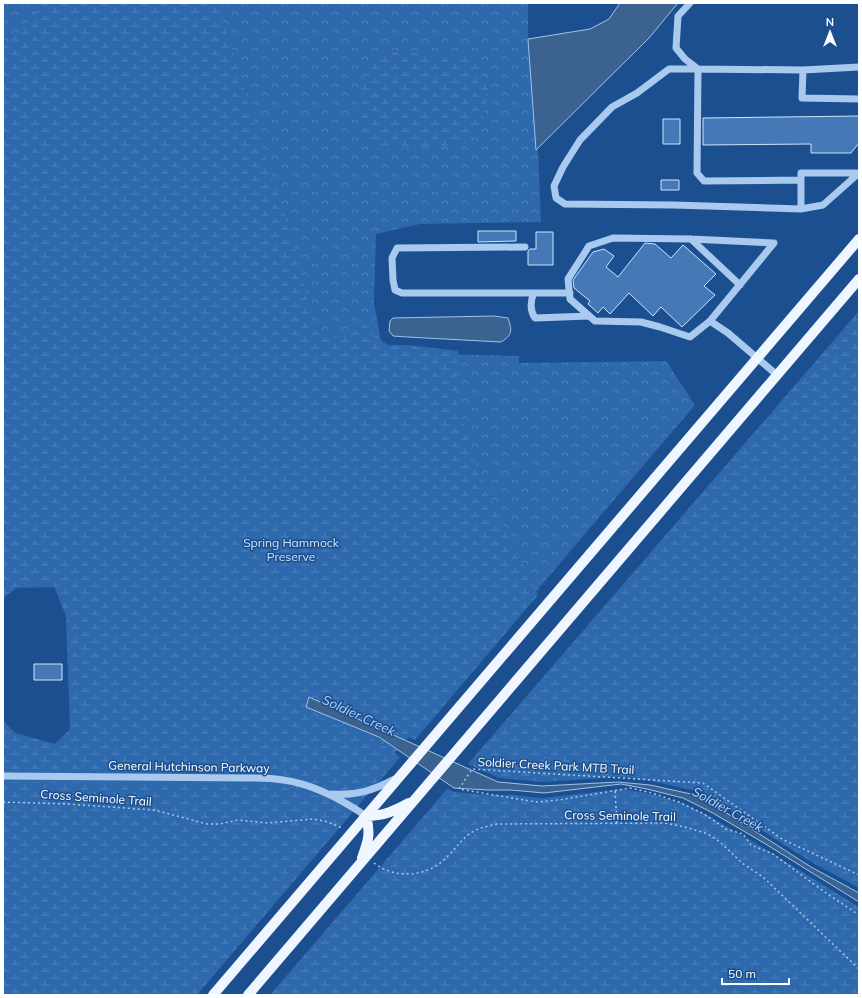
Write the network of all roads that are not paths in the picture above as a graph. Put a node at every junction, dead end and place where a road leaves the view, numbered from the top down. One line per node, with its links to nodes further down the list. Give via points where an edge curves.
1 (690, 3): 3 (street, via 678,16 676,48)
2 (859, 67): 4 (street)
3 (698, 69): 4 (street); 7 (street, via 697,172 704,181); 8 (street, via 669,69 637,93 612,107 580,140 563,167 554,186 556,198 565,204)
4 (803, 70): 5 (street, via 802,98)
5 (859, 99)
6 (859, 173): 7 (street, via 801,173); 8 (street, via 823,205)
7 (801, 180): 8 (street)
8 (801, 209)
9 (691, 239): 13 (street); 13 (street, via 774,243); 15 (street, via 614,238 589,246 568,279)
10 (859, 239): 18 (main road)
11 (525, 247): 14 (street, via 397,248 392,258 394,285 395,290 402,293)
12 (859, 280): 19 (main road)
13 (740, 285): 17 (street)
14 (534, 293): 15 (street); 16 (street, via 531,299 535,318)
15 (570, 294): 16 (street, via 570,298)
16 (589, 316): 17 (street, via 595,321 641,322 690,337)
17 (710, 321): 18 (street)
18 (757, 358): 19 (street); 21 (main road)
19 (777, 376): 23 (main road)
20 (3, 776): 22 (street, General Hutchinson Parkway, via 248,778 284,780)
21 (399, 777): 22 (street, via 374,790 356,794); 24 (main road)
22 (330, 794): 24 (street, General Hutchinson Parkway)
23 (413, 801): 24 (main road, via 392,812); 25 (main road)
24 (366, 816): 25 (main road, via 369,839); 26 (main road)
25 (360, 864): 27 (main road)
26 (213, 995)
27 (248, 995)

